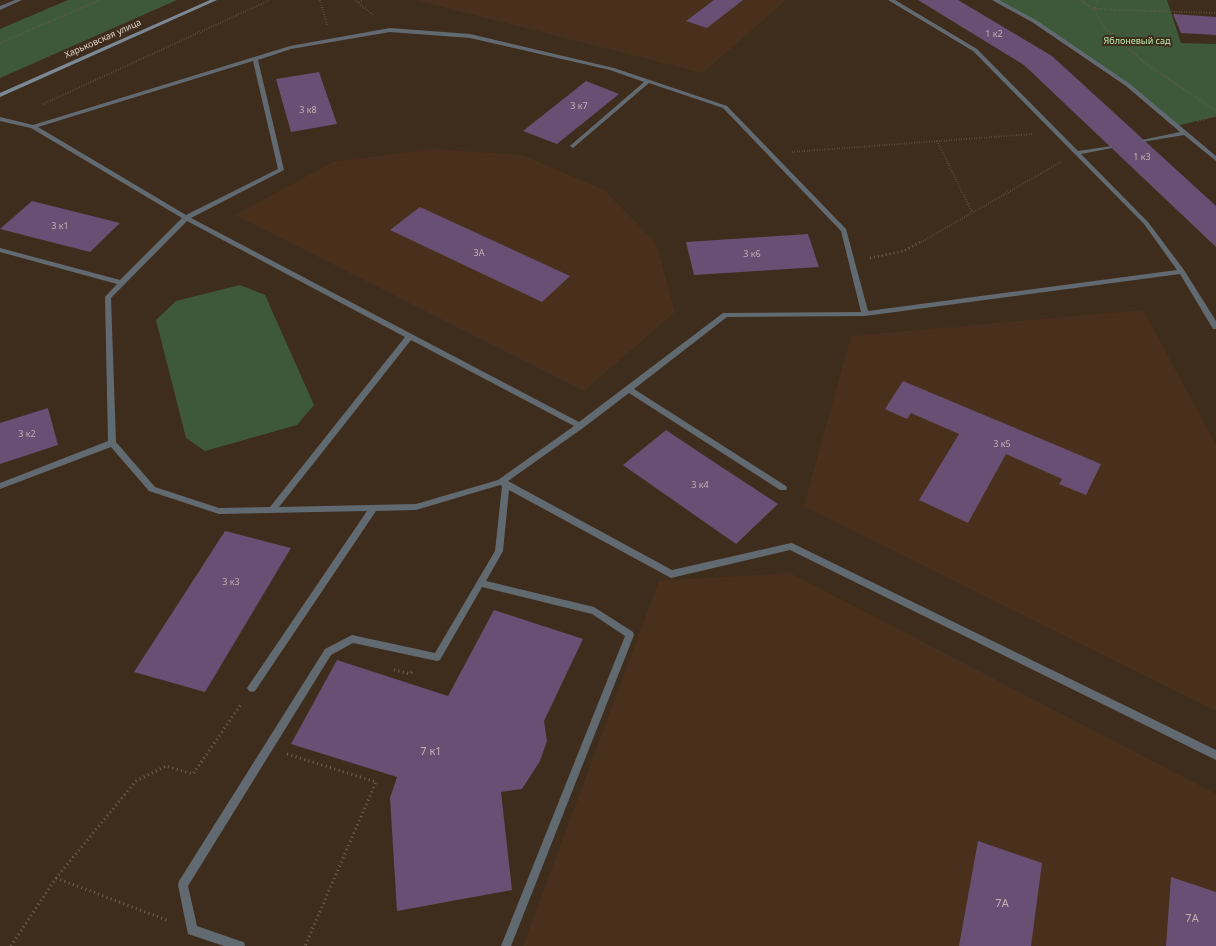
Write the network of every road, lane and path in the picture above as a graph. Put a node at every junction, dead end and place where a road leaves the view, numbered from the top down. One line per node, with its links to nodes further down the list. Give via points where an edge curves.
1 (19, 0): 12 (lane)
2 (100, 0): 16 (path)
3 (214, 0): 19 (street, Харьковская улица)
4 (270, 0): 20 (path)
5 (320, 0): 15 (path)
6 (363, 0): 11 (path)
7 (891, 0): 24 (lane, via 975,50)
8 (995, 0): 25 (lane, via 1034,21 1128,86)
9 (1080, 0): 13 (path)
10 (1098, 0): 13 (path)
11 (359, 2)
12 (0, 8)
13 (1094, 9): 14 (path); 21 (path, via 1104,28 1146,64)
14 (1216, 13)
15 (331, 41): 17 (lane, via 290,48); 18 (lane, via 390,30 470,36 612,69)
16 (0, 43)
17 (255, 59): 23 (lane); 34 (lane, via 281,170)
18 (648, 81): 28 (lane); 31 (lane, via 725,107)
19 (0, 94)
20 (40, 105)
21 (1216, 111)
22 (2, 123): 23 (lane)
23 (33, 128): 34 (lane)
24 (1057, 132): 26 (path); 30 (lane)
25 (1185, 133): 27 (lane); 32 (lane)
26 (937, 141): 31 (path); 33 (path)
27 (1144, 141)
28 (573, 146)
29 (1110, 147): 30 (lane)
30 (1078, 153): 33 (path); 37 (lane, via 1146,223)
31 (770, 154): 36 (lane, via 844,230)
32 (1216, 159)
33 (972, 212): 36 (path, via 904,251)
34 (186, 218): 38 (lane); 41 (lane)
35 (0, 250): 38 (lane)
36 (852, 262): 39 (lane)
37 (1182, 272): 39 (lane); 40 (lane)
38 (122, 283): 44 (lane, via 108,297)
39 (865, 314): 42 (lane, via 725,315)
40 (1216, 327)
41 (410, 336): 43 (lane); 49 (lane)
42 (628, 389): 43 (lane); 47 (lane)
43 (580, 426): 45 (lane)
44 (112, 442): 46 (lane); 49 (lane, via 152,489 219,511)
45 (504, 483): 48 (lane, via 416,508); 50 (lane, via 499,550); 55 (lane, via 671,574 791,546)
46 (0, 486)
47 (783, 488)
48 (374, 508): 49 (lane); 53 (lane)
49 (272, 510)
50 (480, 583): 51 (lane, via 437,658); 61 (lane, via 594,611 630,635)
51 (430, 656): 52 (path, via 410,674); 57 (lane, via 352,639 328,652 183,886)
52 (387, 668)
53 (252, 688): 56 (path, via 193,774 166,766 136,781)
54 (285, 753): 60 (path, via 376,782)
55 (1216, 755)
56 (56, 878): 57 (path); 58 (path)
57 (192, 930): 59 (lane)
58 (11, 946)
59 (240, 946)
60 (305, 946)
61 (506, 946)

